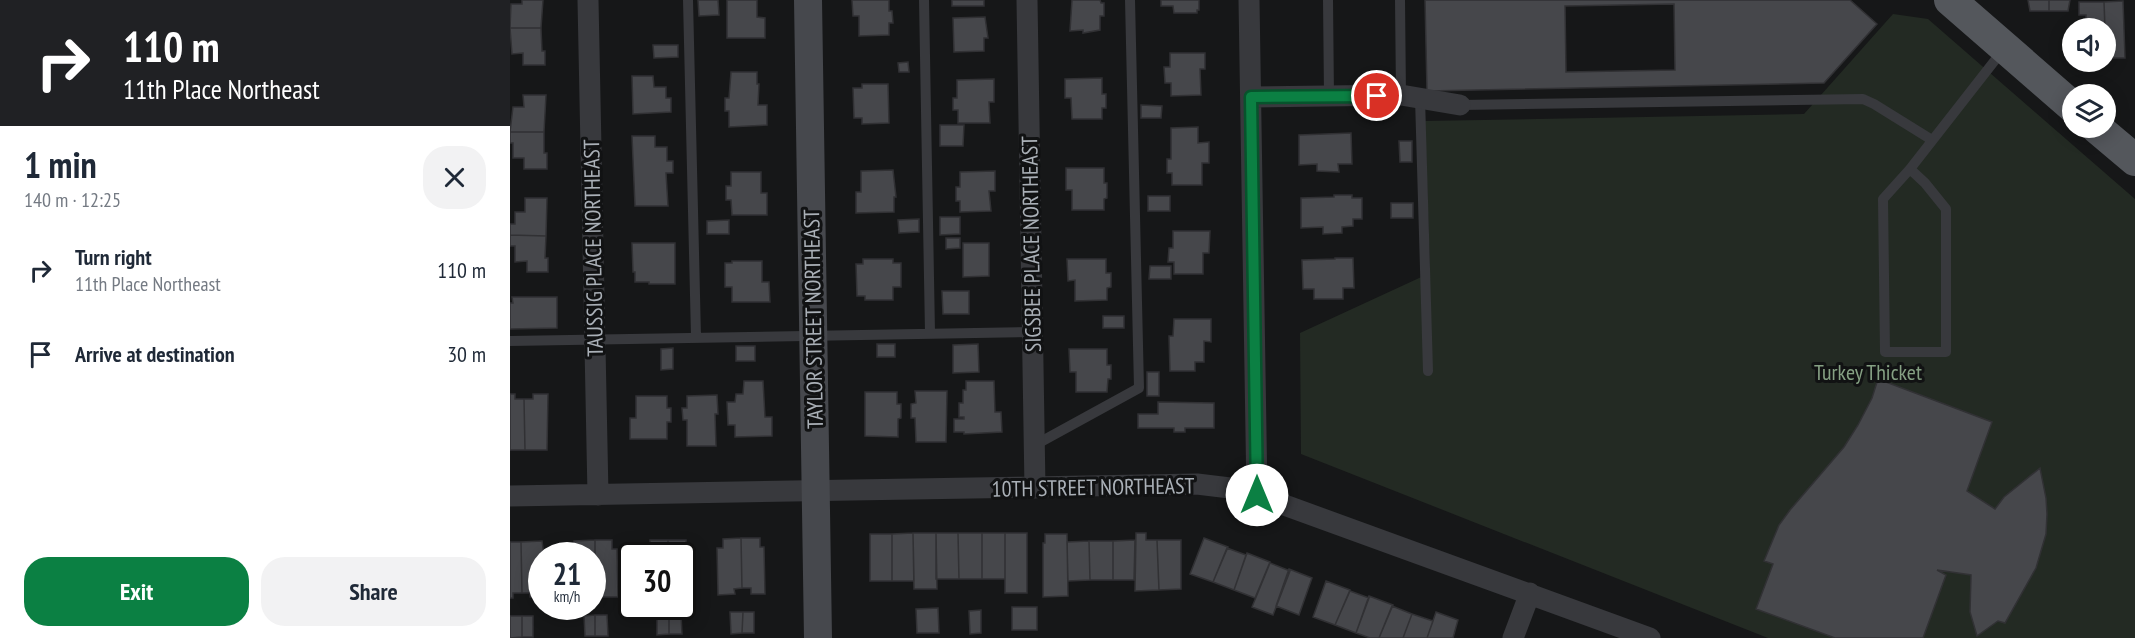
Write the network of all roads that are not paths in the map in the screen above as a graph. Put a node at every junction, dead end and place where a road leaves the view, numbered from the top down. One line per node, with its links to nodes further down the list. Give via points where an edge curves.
1 (588, 0): 25 (street, TAUSSIG PLACE NORTHEAST)
2 (688, 0): 24 (lane)
3 (808, 0): 23 (main road, TAYLOR STREET NORTHEAST)
4 (924, 0): 22 (lane)
5 (1027, 0): 21 (street, SIGSBEE PLACE NORTHEAST)
6 (1130, 0): 28 (lane, via 1138,388)
7 (1249, 0): 13 (street)
8 (1328, 0): 12 (lane)
9 (1400, 0): 14 (lane)
10 (1950, 0): 11 (main road)
11 (2005, 47): 15 (main road); 18 (lane)
12 (1329, 96): 13 (street); 14 (street)
13 (1251, 97): 32 (street)
14 (1411, 97): 16 (street); 27 (lane)
15 (2062, 97)
16 (1460, 105): 18 (lane, via 1863,99)
17 (2109, 138): 19 (main road)
18 (1932, 140): 20 (lane)
19 (2135, 160)
20 (1910, 169): 20 (lane, via 1883,199 1885,352 1946,352 1947,209)
21 (1033, 332): 22 (lane); 28 (street, SIGSBEE PLACE NORTHEAST)
22 (930, 333): 23 (lane)
23 (814, 335): 24 (lane); 30 (main road, TAYLOR STREET NORTHEAST)
24 (696, 338): 25 (lane)
25 (595, 339): 26 (lane); 31 (street, TAUSSIG PLACE NORTHEAST)
26 (510, 341)
27 (1428, 371)
28 (1035, 445): 29 (street, SIGSBEE PLACE NORTHEAST)
29 (1035, 488): 30 (street, 10TH STREET NORTHEAST); 32 (street, 10TH STREET NORTHEAST, via 1197,484)
30 (816, 491): 31 (street, 10TH STREET NORTHEAST); 35 (main road, TAYLOR STREET NORTHEAST)
31 (598, 495): 33 (street, 10TH STREET NORTHEAST)
32 (1257, 495): 34 (street, 10TH STREET NORTHEAST)
33 (510, 496)
34 (1530, 593): 36 (street); 37 (street, 10TH STREET NORTHEAST)
35 (819, 638)
36 (1512, 638)
37 (1650, 638)

